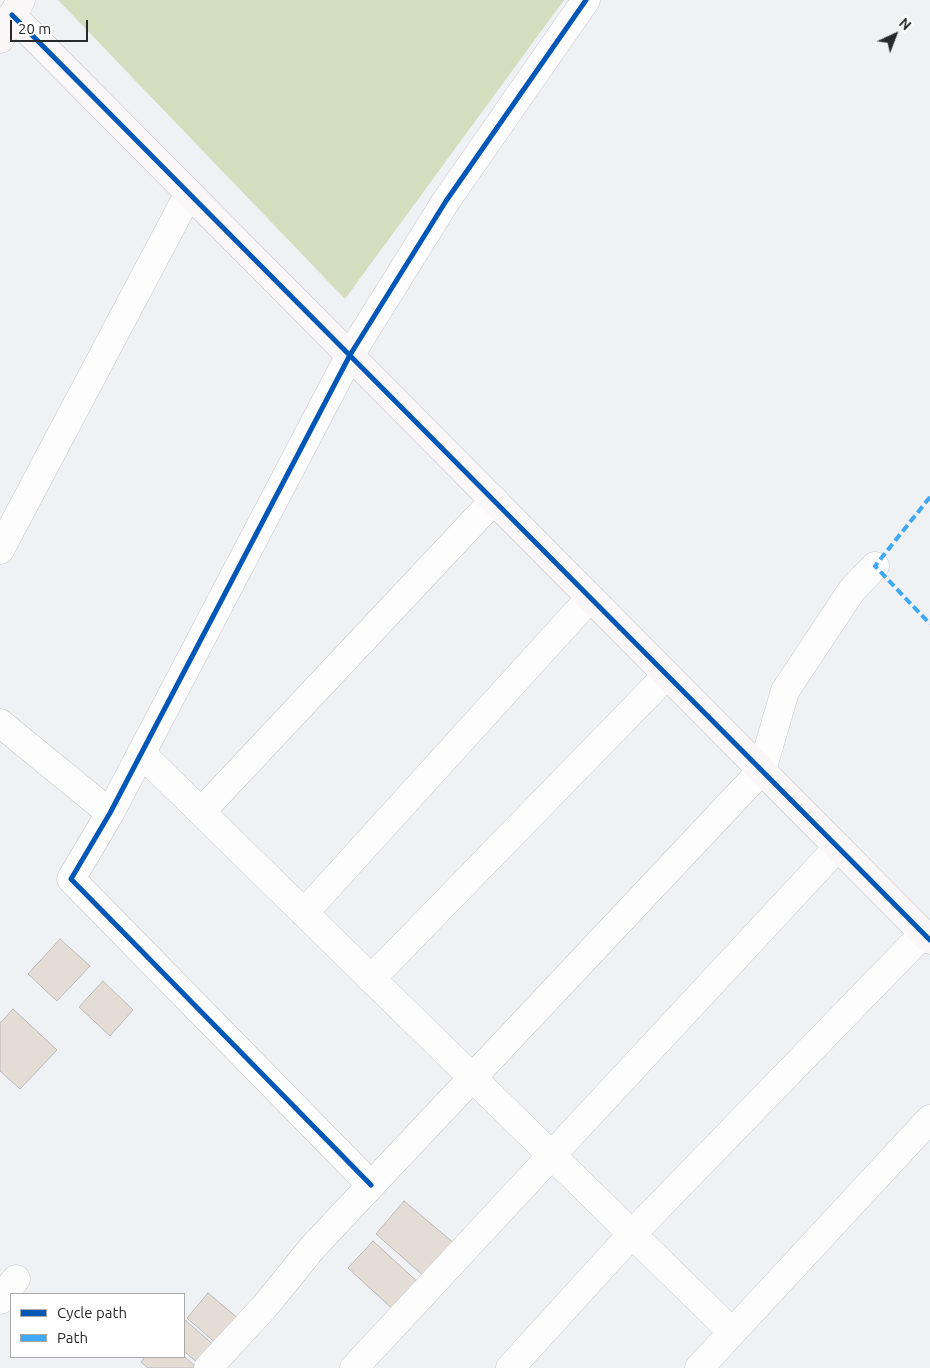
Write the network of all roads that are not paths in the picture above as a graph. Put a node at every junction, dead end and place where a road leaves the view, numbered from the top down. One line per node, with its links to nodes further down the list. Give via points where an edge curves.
1 (586, 0): 5 (street, via 446,201)
2 (17, 8): 3 (street); 4 (street)
3 (0, 39)
4 (189, 193): 5 (street); 7 (street)
5 (350, 355): 6 (street); 12 (street)
6 (494, 500): 9 (street); 14 (street)
7 (0, 550)
8 (876, 566): 13 (street, via 852,590 785,691)
9 (590, 598): 10 (street); 17 (street)
10 (667, 675): 13 (street); 19 (street)
11 (0, 723): 15 (street)
12 (141, 754): 14 (street); 15 (street)
13 (762, 770): 16 (street); 20 (street)
14 (201, 812): 17 (street)
15 (110, 813): 23 (street, via 71,879)
16 (838, 847): 18 (street); 22 (street)
17 (304, 913): 19 (street)
18 (927, 936): 24 (street)
19 (371, 979): 20 (street)
20 (472, 1077): 22 (street); 23 (street)
21 (930, 1119): 25 (street)
22 (552, 1155): 24 (street); 27 (street)
23 (371, 1185): 26 (street)
24 (632, 1234): 25 (street); 28 (street)
25 (732, 1332): 29 (street)
26 (208, 1368)
27 (354, 1368)
28 (510, 1368)
29 (699, 1368)

